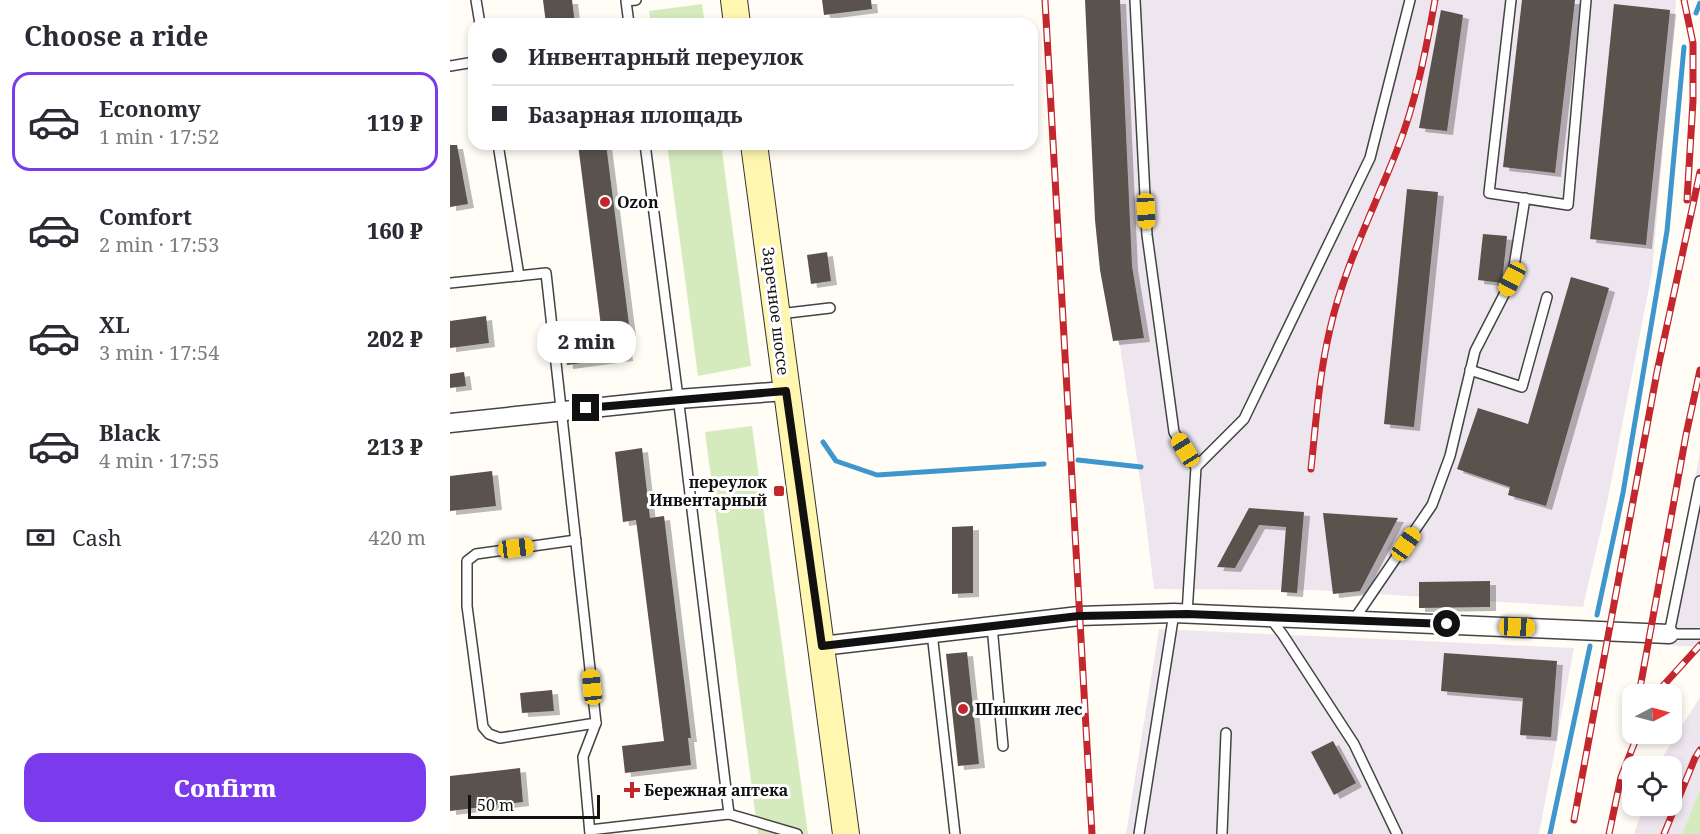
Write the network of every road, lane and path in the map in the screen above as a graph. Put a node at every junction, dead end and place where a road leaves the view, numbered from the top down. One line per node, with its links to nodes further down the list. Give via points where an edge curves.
1 (476, 0): 8 (lane)
2 (636, 0): 9 (lane, via 626,1)
3 (734, 0): 10 (main road)
4 (1135, 0): 27 (lane, via 1147,235 1174,432)
5 (1410, 0): 27 (lane, via 1370,158 1244,419)
6 (1511, 0): 16 (lane, via 1489,193)
7 (1586, 0): 16 (lane, via 1568,205)
8 (479, 18)
9 (628, 18)
10 (736, 18)
11 (468, 63): 12 (lane)
12 (450, 66)
13 (499, 150): 17 (lane)
14 (646, 150): 24 (lane)
15 (755, 150): 21 (main road, Заречное шоссе)
16 (1526, 198): 22 (lane, via 1512,279 1474,351)
17 (519, 276): 18 (lane); 25 (lane, via 546,273)
18 (450, 283)
19 (1547, 297): 22 (lane, via 1522,387)
20 (830, 308): 21 (lane)
21 (777, 315): 23 (main road, Заречное шоссе)
22 (1470, 370): 32 (lane, via 1450,456 1432,505)
23 (786, 391): 24 (street); 37 (main road, Заречное шоссе)
24 (678, 399): 25 (street); 41 (lane)
25 (562, 410): 26 (street); 29 (lane)
26 (450, 423)
27 (1196, 467): 30 (lane)
28 (1700, 481): 35 (lane)
29 (576, 540): 38 (lane); 38 (lane, via 476,554 467,561 467,606 483,727 489,734 500,738)
30 (1181, 613): 31 (street); 33 (street, via 1079,616); 43 (lane)
31 (1269, 617): 32 (street); 48 (lane, via 1354,744)
32 (1353, 621): 35 (street)
33 (992, 626): 34 (street); 40 (lane)
34 (932, 633): 37 (street); 46 (lane)
35 (1669, 634): 36 (lane)
36 (1700, 634)
37 (822, 646): 45 (main road, Заречное шоссе)
38 (596, 723): 42 (lane, via 583,757)
39 (1226, 733): 47 (lane)
40 (1003, 746)
41 (729, 814): 42 (lane); 44 (lane)
42 (590, 832)
43 (1140, 832)
44 (796, 834)
45 (846, 834)
46 (955, 834)
47 (1222, 834)
48 (1397, 834)

